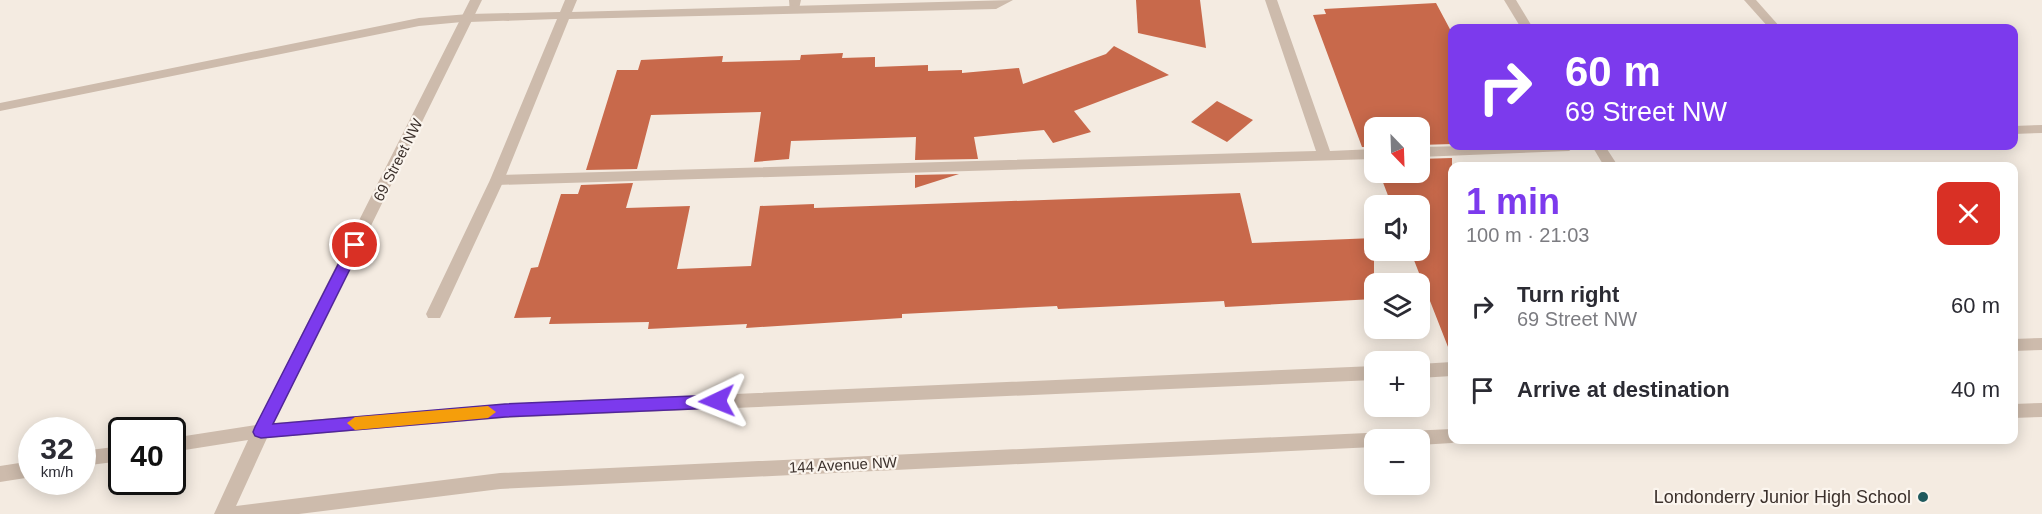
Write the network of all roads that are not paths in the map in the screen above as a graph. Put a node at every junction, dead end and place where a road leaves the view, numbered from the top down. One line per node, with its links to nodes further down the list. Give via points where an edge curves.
1 (476, 0): 9 (street, 69 Street NW)
2 (571, 0): 8 (street)
3 (1007, 0): 7 (street, via 996,5)
4 (1271, 0): 18 (street)
5 (1510, 0): 10 (street)
6 (1750, 0): 11 (street)
7 (795, 5): 8 (street)
8 (566, 15): 9 (street); 19 (street)
9 (469, 18): 12 (street, via 419,22); 28 (street, 69 Street NW)
10 (1525, 24)
11 (1771, 24)
12 (0, 107)
13 (2042, 129): 14 (street)
14 (2018, 130)
15 (1469, 150): 16 (street)
16 (1430, 152)
17 (1364, 154): 18 (street)
18 (1325, 156): 19 (street)
19 (497, 180): 20 (street)
20 (434, 314)
21 (2042, 344): 22 (street)
22 (2018, 345)
23 (1448, 369): 24 (street)
24 (1430, 370)
25 (1364, 373): 28 (street, via 505,411)
26 (2042, 410): 27 (street)
27 (2018, 411)
28 (261, 432): 30 (street); 33 (street, 69 Street NW)
29 (1448, 436): 34 (street, 144 Avenue NW, via 500,481)
30 (186, 443)
31 (18, 471): 32 (street)
32 (0, 474)
33 (223, 514)
34 (235, 514)

